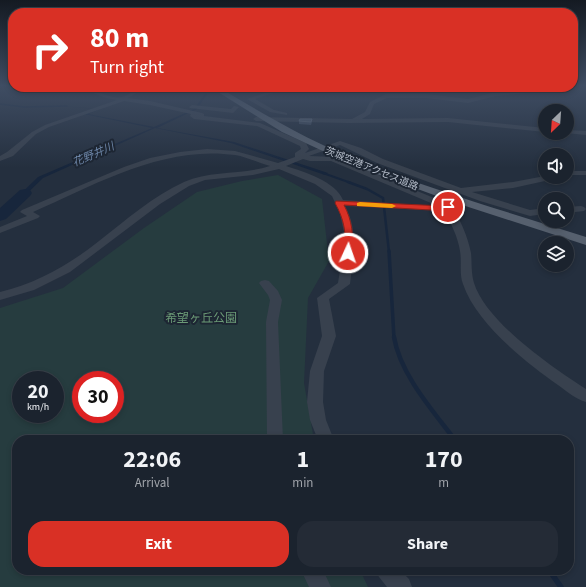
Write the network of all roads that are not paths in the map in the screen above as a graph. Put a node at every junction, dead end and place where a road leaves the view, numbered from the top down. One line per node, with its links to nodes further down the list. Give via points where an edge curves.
1 (84, 113): 17 (street, via 34,133 10,154)
2 (190, 113): 7 (street)
3 (255, 113): 8 (main road, 茨城空港アクセス道路)
4 (265, 113): 9 (main road, 茨城空港アクセス道路)
5 (285, 113): 10 (street, via 302,117)
6 (367, 113): 11 (street)
7 (193, 114): 8 (street); 16 (street, via 194,117 265,126 303,146 304,150 298,154)
8 (264, 119): 9 (street); 15 (main road, 茨城空港アクセス道路)
9 (275, 119): 10 (street); 15 (main road, 茨城空港アクセス道路)
10 (300, 119): 11 (street)
11 (352, 121): 12 (street, via 448,120)
12 (538, 129)
13 (574, 132): 14 (street)
14 (586, 133)
15 (326, 147): 16 (street); 22 (street, via 344,144 380,161); 29 (main road, 茨城空港アクセス道路, via 448,192); 30 (main road, 茨城空港アクセス道路, via 403,181)
16 (302, 156): 18 (street); 24 (street, via 310,159 332,159)
17 (0, 159)
18 (284, 163): 23 (street, via 335,193); 28 (street, via 236,153 180,154 130,166 25,212 35,216); 32 (street, via 258,172 208,177 186,184 74,264 35,285)
19 (574, 173): 20 (street)
20 (586, 173)
21 (538, 180): 22 (street, via 513,185)
22 (458, 190): 27 (street, via 530,213)
23 (339, 203): 24 (street); 35 (street, via 345,214 350,237 344,284 322,298 329,336 317,371 315,402)
24 (448, 209): 33 (street, via 464,246 468,284 477,301 504,333 522,349 552,374)
25 (574, 210): 26 (street)
26 (581, 210)
27 (538, 212)
28 (0, 230)
29 (586, 236)
30 (586, 241)
31 (265, 283): 34 (street, via 276,300 272,322)
32 (0, 296)
33 (586, 396)
34 (275, 435)
35 (324, 435)
36 (314, 575): 38 (street)
37 (390, 575): 39 (street)
38 (320, 587)
39 (401, 587)

